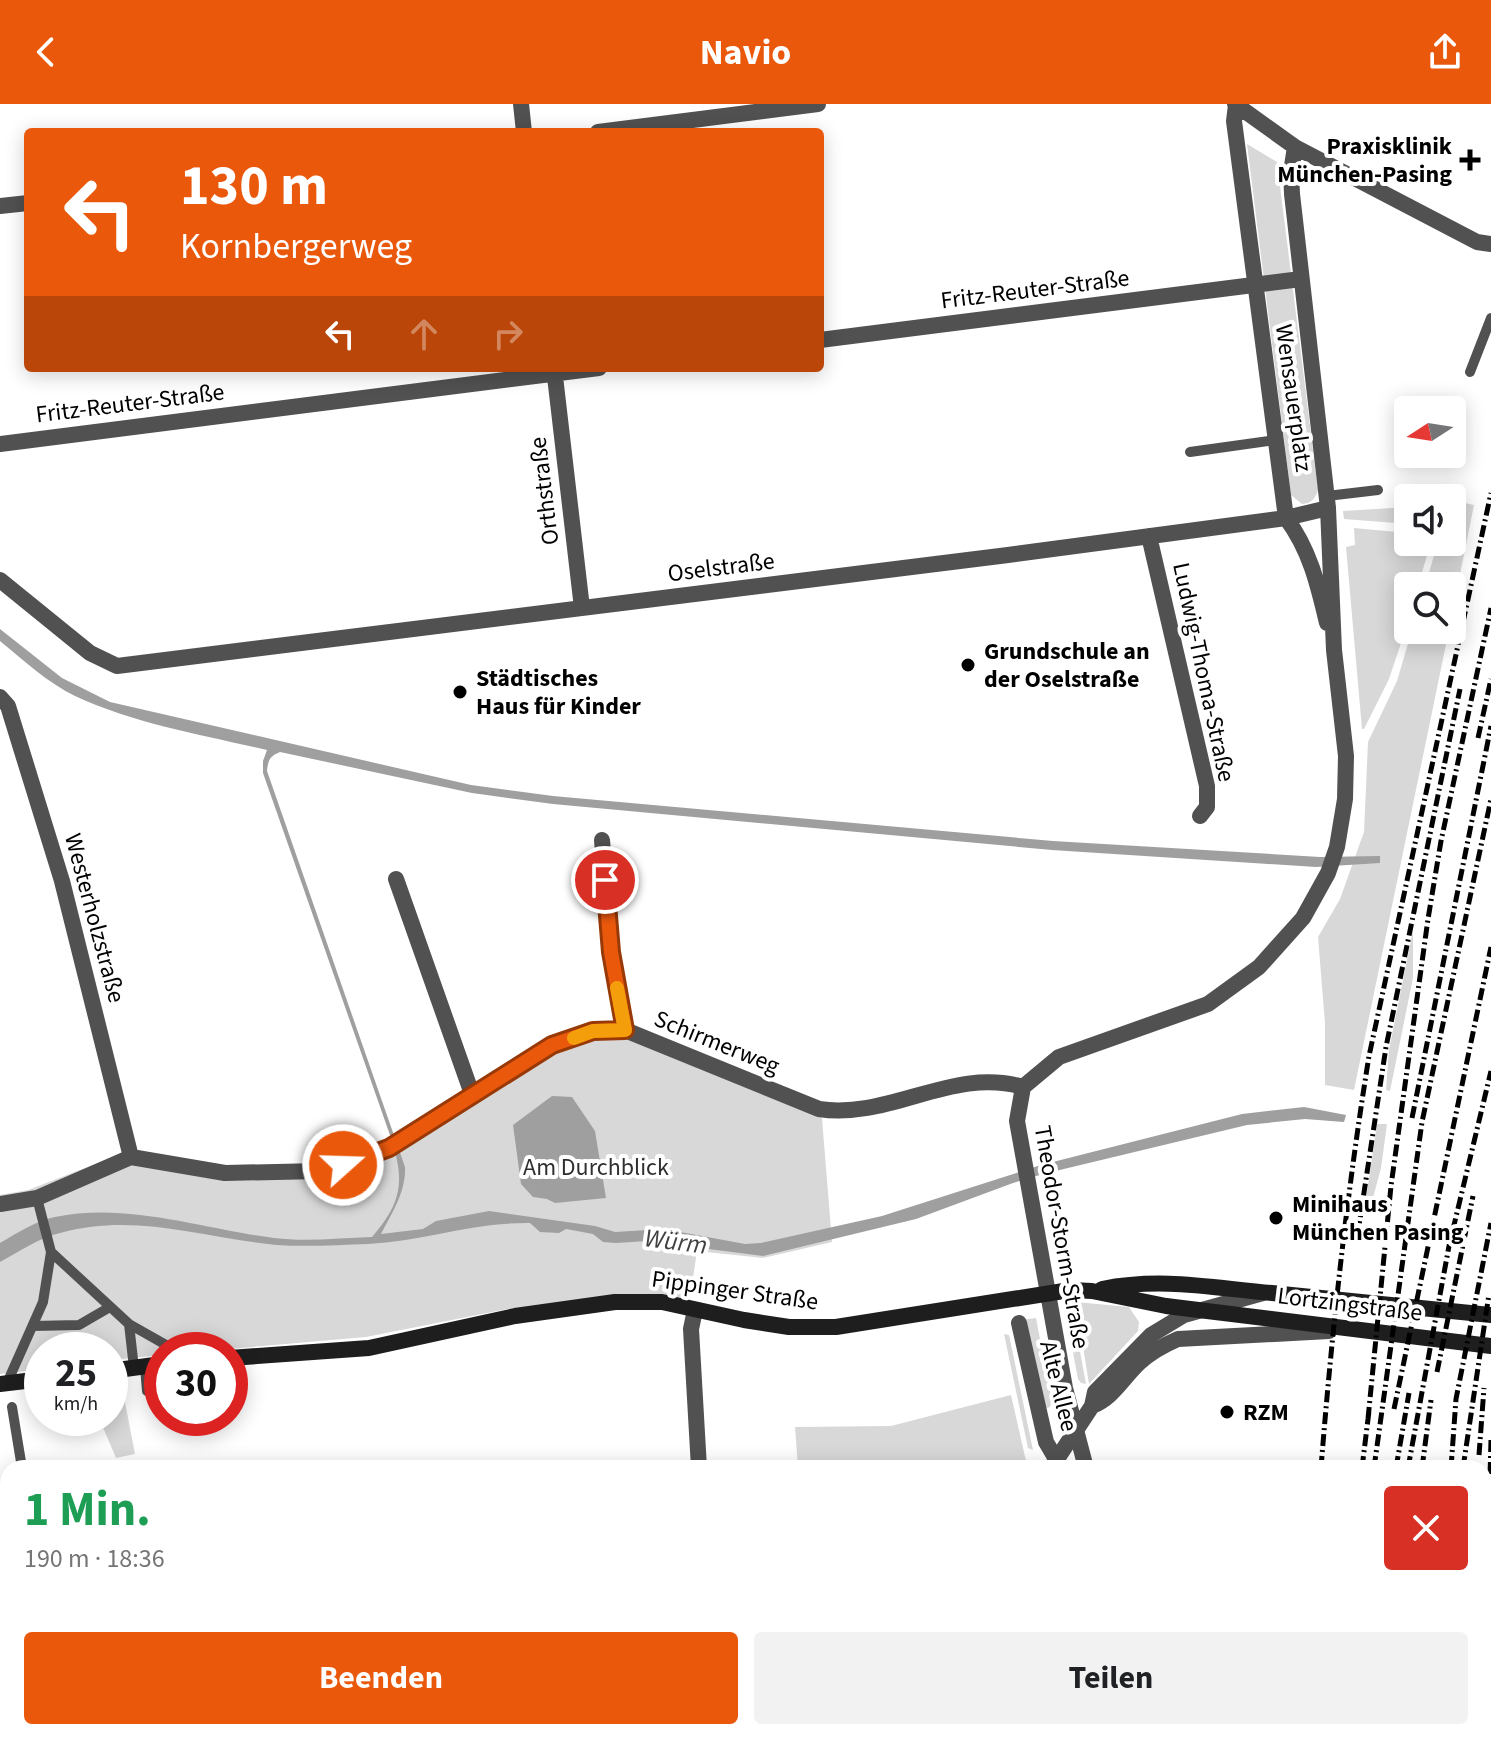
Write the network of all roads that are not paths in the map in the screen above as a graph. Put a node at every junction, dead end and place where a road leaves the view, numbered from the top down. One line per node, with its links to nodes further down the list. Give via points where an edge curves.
1 (521, 104): 4 (street)
2 (818, 104): 5 (street)
3 (1235, 104): 6 (street); 11 (street, Wensauerplatz)
4 (524, 128)
5 (629, 128)
6 (1295, 147): 9 (street); 10 (street, Wensauerplatz, via 1291,172)
7 (24, 203): 8 (street)
8 (0, 206)
9 (1487, 245)
10 (1301, 279): 11 (street); 21 (street, Wensauerplatz)
11 (1255, 285): 13 (street, Fritz-Reuter-Straße); 17 (street, Wensauerplatz)
12 (1491, 318): 16 (lane)
13 (824, 339)
14 (546, 372): 18 (street, Fritz-Reuter-Straße)
15 (554, 372): 25 (street, Orthstraße)
16 (1470, 372)
17 (1276, 440): 19 (lane); 22 (street, Wensauerplatz)
18 (0, 444)
19 (1190, 452)
20 (1378, 490): 21 (lane)
21 (1328, 502): 22 (street, Oselstraße); 26 (street)
22 (1286, 518): 23 (street, Oselstraße); 26 (street, via 1314,569)
23 (1149, 536): 25 (street, Oselstraße); 28 (street, Ludwig-Thoma-Straße, via 1207,786 1207,807)
24 (1, 583): 25 (street, Oselstraße, via 90,653 117,666)
25 (582, 608)
26 (1334, 650): 32 (street, via 1346,756 1345,799 1328,873 1303,918 1259,967 1208,1004 1059,1057)
27 (0, 697): 34 (street, Westerholzstraße, via 8,706 62,881)
28 (1200, 816)
29 (602, 840): 31 (street, via 611,952)
30 (396, 879): 33 (street)
31 (625, 1030): 32 (street, Schirmerweg, via 819,1109 841,1113 978,1081); 33 (street, Schirmerweg, via 593,1031 552,1045)
32 (1023, 1087): 39 (street, Theodor-Storm-Straße, via 1017,1121)
33 (472, 1094): 34 (street, Schirmerweg, via 389,1148 320,1171 225,1173)
34 (131, 1157): 36 (street)
35 (0, 1204): 36 (street)
36 (39, 1205): 37 (lane)
37 (51, 1252): 41 (lane); 47 (lane, via 43,1302)
38 (1092, 1291): 39 (main road, Pippinger Straße); 40 (main road, Pippinger Straße, via 1186,1283); 42 (main road, Pippinger Straße)
39 (1047, 1292): 43 (main road, Pippinger Straße, via 836,1327 789,1327); 57 (street, Theodor-Storm-Straße)
40 (1265, 1293): 42 (street, Alte Allee); 44 (main road, Lortzingstraße)
41 (110, 1307): 46 (lane); 47 (lane, via 79,1325)
42 (1203, 1309): 48 (main road, Lortzingstraße); 55 (street, Alte Allee, via 1170,1322 1134,1349 1095,1392)
43 (695, 1310): 51 (main road, Pippinger Straße, via 662,1302 582,1305 369,1348); 59 (street, via 691,1329)
44 (1491, 1315)
45 (1019, 1323): 60 (street, Alte Allee)
46 (129, 1324): 49 (lane); 52 (lane)
47 (33, 1326): 54 (lane)
48 (1352, 1330): 50 (main road, Lortzingstraße); 55 (street, Alte Allee, via 1178,1339 1140,1362 1106,1400)
49 (144, 1332)
50 (1491, 1346)
51 (248, 1357)
52 (144, 1359)
53 (24, 1381): 54 (main road)
54 (4, 1384)
55 (1092, 1406): 57 (street, Alte Allee)
56 (12, 1407): 58 (lane)
57 (1075, 1431): 61 (street, Alte Allee); 62 (street, Theodor-Storm-Straße)
58 (21, 1460)
59 (699, 1460)
60 (1052, 1460)
61 (1055, 1460)
62 (1084, 1460)

